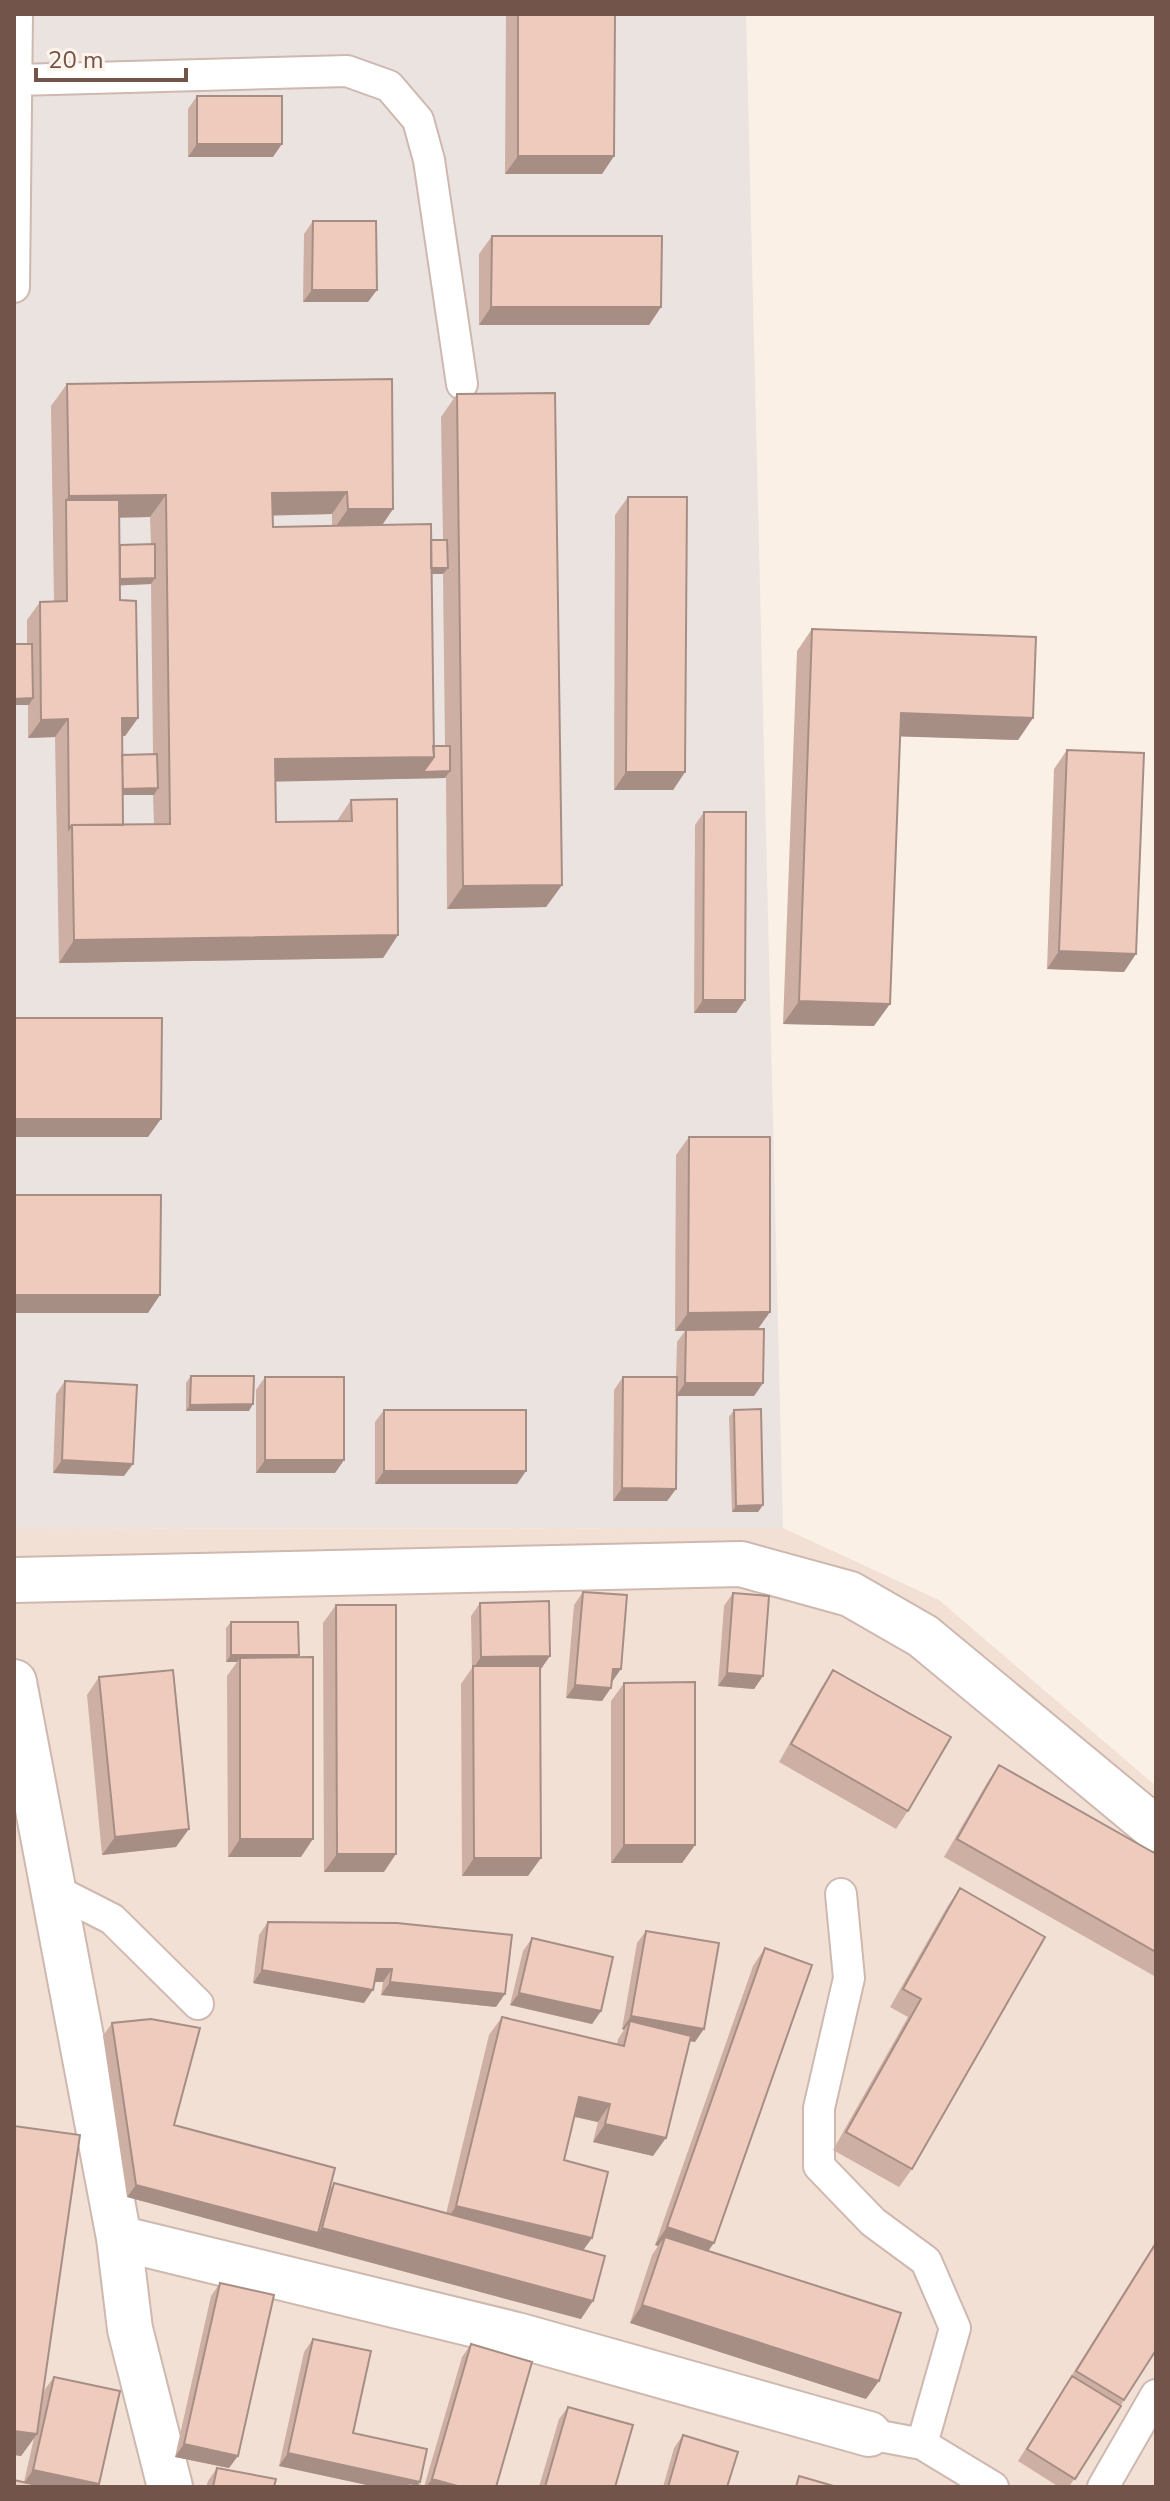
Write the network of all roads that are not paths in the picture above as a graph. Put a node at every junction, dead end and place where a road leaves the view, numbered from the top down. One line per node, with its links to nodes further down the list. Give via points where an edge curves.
1 (17, 14): 2 (lane)
2 (17, 80): 3 (lane); 4 (lane, via 347,71 389,86 418,120 429,160)
3 (14, 287)
4 (462, 384)
5 (14, 1580): 7 (street, via 741,1564 850,1594 923,1636)
6 (14, 1682): 8 (street)
7 (1156, 1829)
8 (53, 1889): 10 (lane, via 112,1919); 11 (street)
9 (841, 1894): 14 (lane, via 849,1978 819,2108 819,2166 873,2222 926,2261 955,2328)
10 (198, 2004)
11 (119, 2238): 13 (street, via 517,2335); 15 (street, via 130,2329)
12 (1156, 2395): 17 (lane)
13 (869, 2434): 14 (lane)
14 (922, 2444): 16 (lane)
15 (170, 2487)
16 (993, 2487)
17 (1103, 2487)

